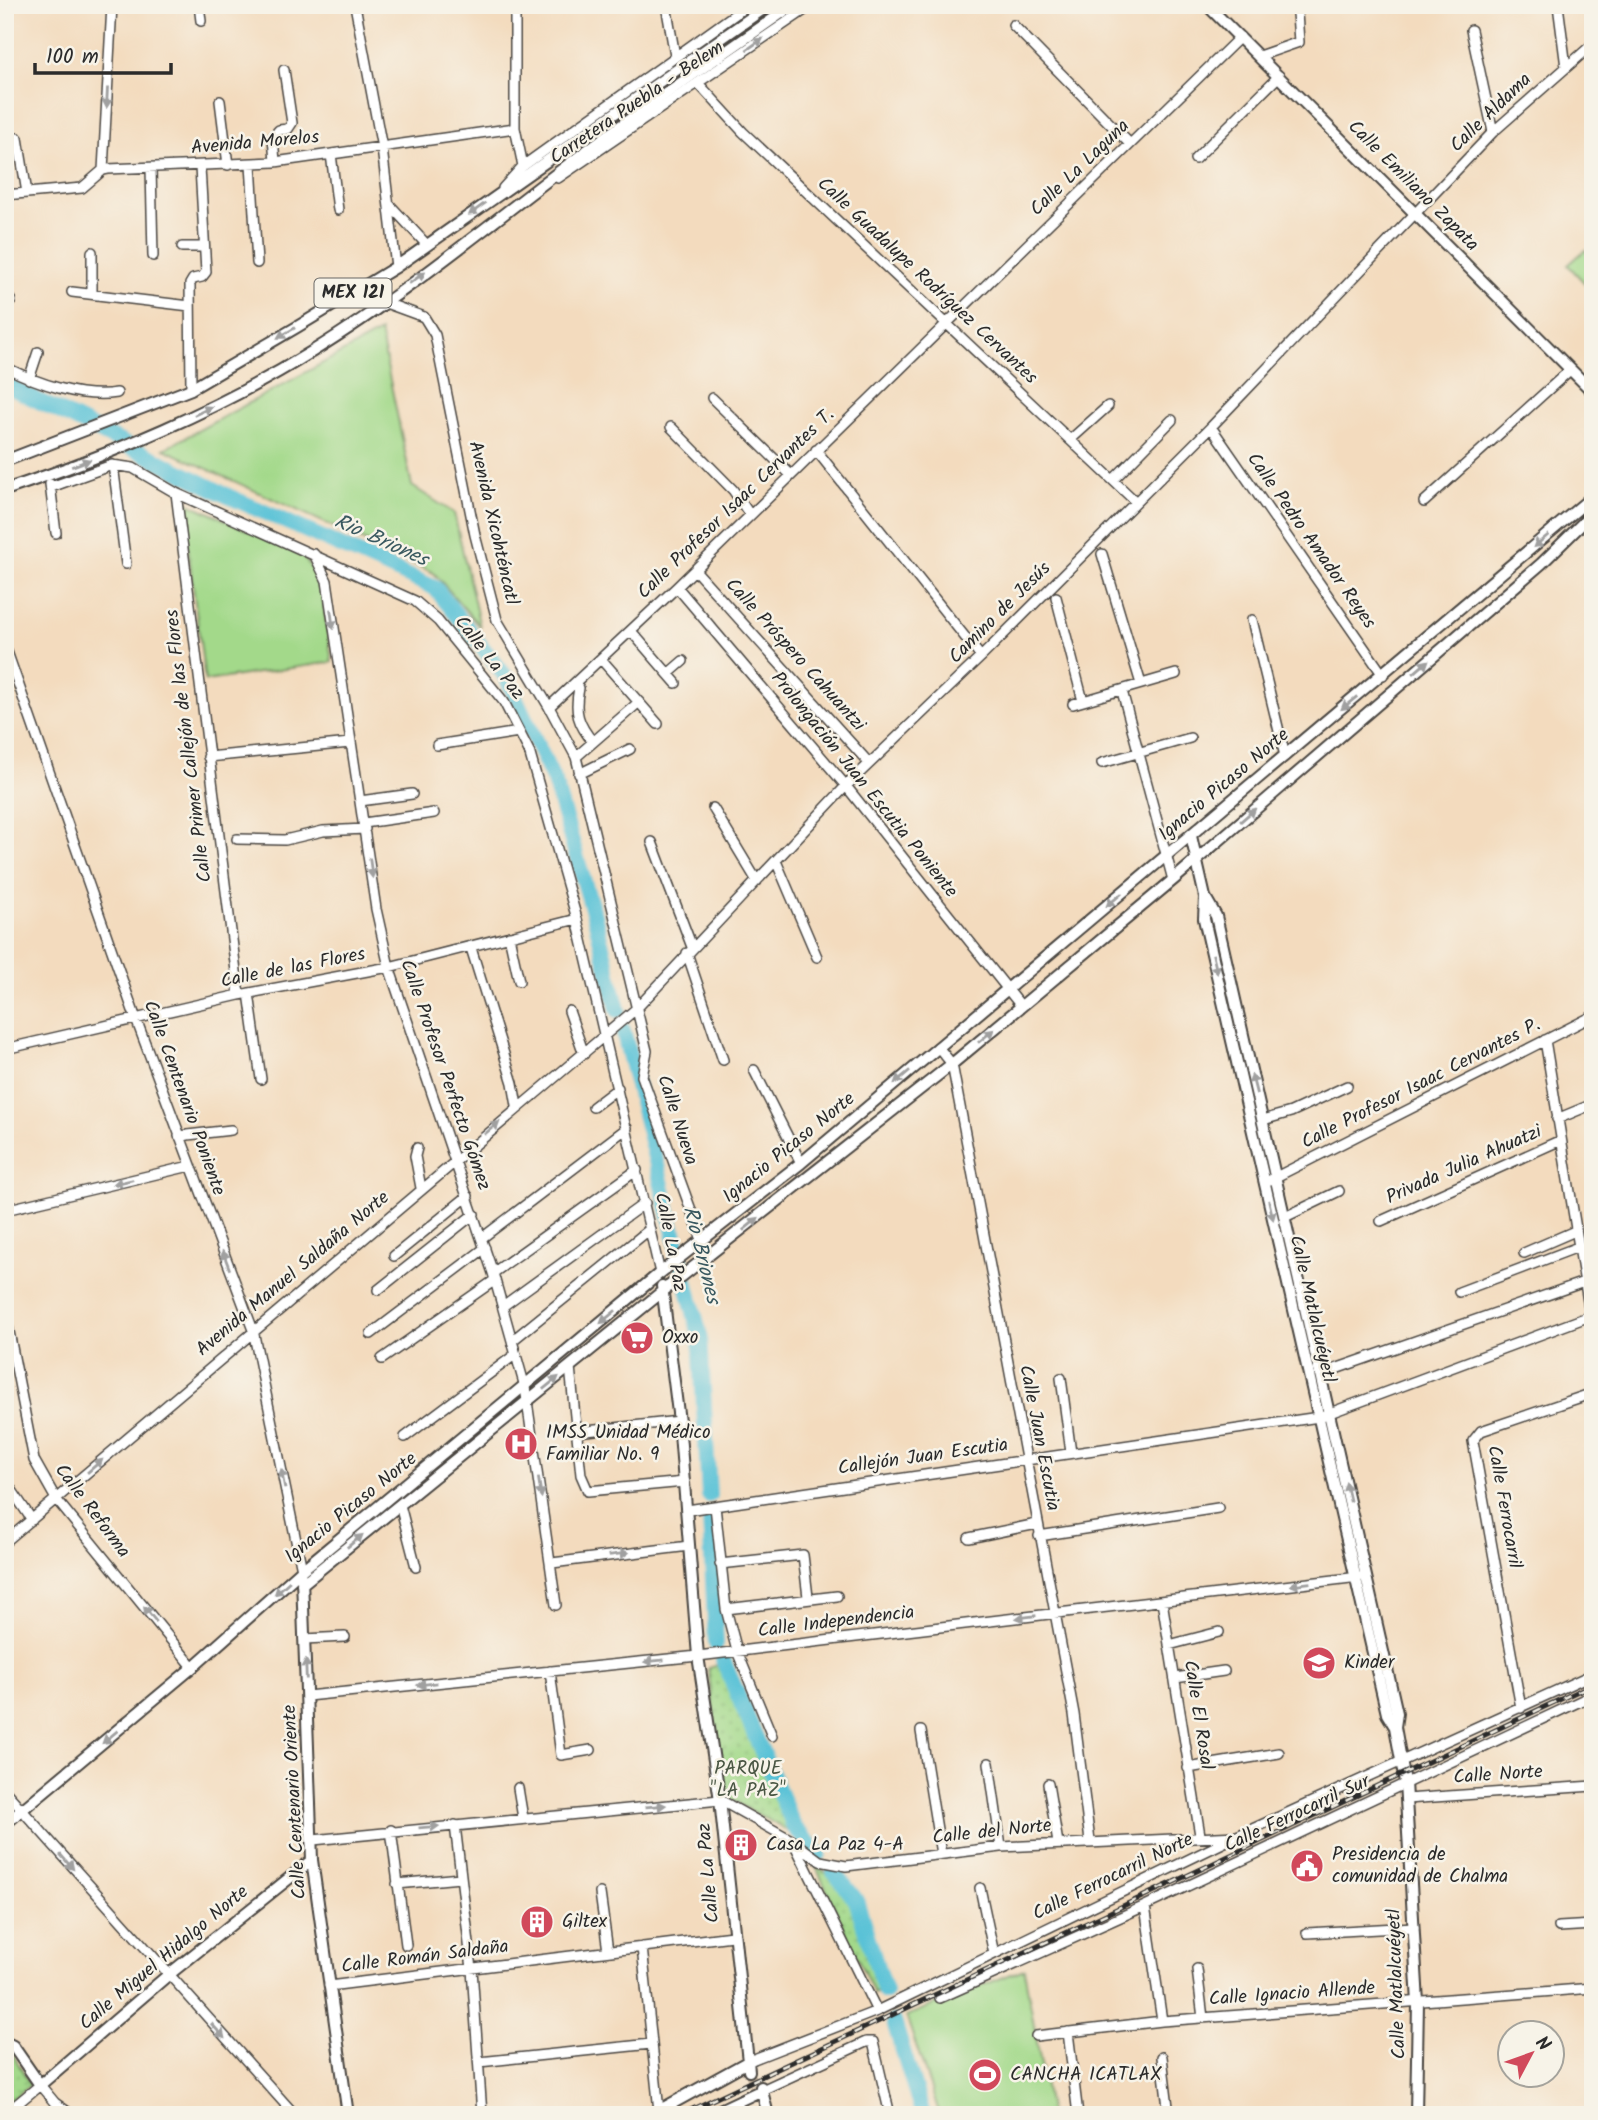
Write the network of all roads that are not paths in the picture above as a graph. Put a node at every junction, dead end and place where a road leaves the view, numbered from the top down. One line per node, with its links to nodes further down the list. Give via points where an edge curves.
1 (112, 5): 38 (street, one-way to 38)
2 (199, 5): 13 (street)
3 (355, 5): 29 (street)
4 (515, 5): 25 (street)
5 (666, 5): 18 (street)
6 (748, 5): 18 (street, Carretera Puebla - Belem)
7 (769, 5): 40 (main road, Carretera Puebla - Belem / MEX 121)
8 (793, 5): 43 (main road, Carretera Puebla - Belem / MEX 121)
9 (812, 5): 23 (street, Carretera Puebla - Belem, one-way to 9)
10 (1207, 5): 16 (main road, Calle Emiliano Zapata)
11 (1558, 5): 20 (street)
12 (1297, 13): 19 (street, via 1299,42)
13 (201, 21)
14 (1013, 25): 28 (street)
15 (1471, 30): 26 (street)
16 (1240, 37): 19 (main road, Calle Emiliano Zapata); 28 (street, Calle La Laguna)
17 (1593, 44): 20 (street, Calle Aldama)
18 (675, 56): 35 (street, Carretera Puebla - Belem)
19 (1259, 56): 22 (main road, Calle Emiliano Zapata)
20 (1566, 66): 26 (street, Calle Aldama)
21 (284, 70): 32 (street, via 292,123 273,137)
22 (1279, 76): 31 (street); 45 (main road, Calle Emiliano Zapata)
23 (698, 83): 43 (street, Carretera Puebla - Belem); 59 (street, Calle Guadalupe Rodríguez Cervantes, via 743,132)
24 (220, 101): 34 (street)
25 (514, 128): 29 (street, Avenida Morelos); 35 (street)
26 (1493, 132): 45 (street, Calle Aldama)
27 (18, 138): 39 (street)
28 (1130, 144): 59 (street, Calle La Laguna)
29 (382, 148): 30 (street, Avenida Morelos); 42 (street)
30 (331, 154): 32 (street, Avenida Morelos); 44 (street)
31 (1195, 159)
32 (275, 162): 33 (street, Avenida Morelos)
33 (251, 163): 34 (street, Avenida Morelos); 51 (street)
34 (228, 165): 36 (street, Avenida Morelos)
35 (523, 166): 40 (street, Carretera Puebla - Belem)
36 (201, 167): 37 (street, Avenida Morelos); 48 (street)
37 (151, 168): 38 (street, Avenida Morelos); 50 (street)
38 (103, 170): 39 (street, via 82,188)
39 (27, 193): 41 (street)
40 (498, 193): 46 (main road, Carretera Puebla - Belem / MEX 121, one-way to 46)
41 (5, 195)
42 (389, 204): 46 (street); 52 (street)
43 (515, 205): 57 (main road, Carretera Puebla - Belem / MEX 121, one-way to 43)
44 (338, 210)
45 (1416, 212): 62 (main road, Calle Emiliano Zapata); 71 (street, Camino de Jesús)
46 (427, 245): 52 (main road, Carretera Puebla - Belem / MEX 121)
47 (181, 247): 48 (street)
48 (204, 247): 58 (street, via 206,272 191,281)
49 (92, 252): 55 (street)
50 (153, 256)
51 (257, 263)
52 (396, 267): 64 (main road, Carretera Puebla - Belem / MEX 121, one-way to 64)
53 (5, 292): 56 (street)
54 (72, 292): 55 (street)
55 (92, 295): 58 (street)
56 (11, 302)
57 (383, 302): 78 (main road, Carretera Puebla - Belem / MEX 121, one-way to 57, via 248,388 314,351); 107 (street, Avenida Xicohténcatl, via 424,317 435,335 497,620)
58 (190, 306): 64 (street)
59 (945, 324): 72 (street, Calle Guadalupe Rodríguez Cervantes); 73 (street, Calle Profesor Isaac Cervantes T.)
60 (38, 352): 63 (street)
61 (5, 367): 63 (street)
62 (1570, 370): 65 (main road, Calle Emiliano Zapata); 83 (street)
63 (29, 379): 66 (street, via 82,392)
64 (191, 389): 74 (main road, Carretera Puebla - Belem / MEX 121)
65 (1593, 392)
66 (117, 393)
67 (712, 398): 76 (street)
68 (1108, 406): 72 (street)
69 (1171, 420): 77 (street)
70 (671, 427): 85 (street, via 733,490)
71 (1211, 427): 82 (street, Camino de Jesús); 101 (street, Calle Pedro Amador Reyes)
72 (1070, 440): 77 (street, Calle Guadalupe Rodríguez Cervantes)
73 (816, 450): 76 (street, Calle Profesor Isaac Cervantes T.); 96 (street)
74 (5, 461)
75 (113, 465): 78 (street); 80 (street, Calle La Paz, via 138,470); 89 (street)
76 (791, 475): 85 (street, Calle Profesor Isaac Cervantes T.)
77 (1113, 480): 82 (street, Calle Guadalupe Rodríguez Cervantes)
78 (50, 481): 79 (main road, Carretera Puebla - Belem / MEX 121); 86 (street)
79 (5, 490)
80 (176, 493): 87 (street, Calle La Paz); 117 (street, Calle Primer Callejón de las Flores)
81 (1593, 496): 101 (main road, Ignacio Picaso Norte, one-way to 101)
82 (1136, 502): 96 (street, Camino de Jesús)
83 (1424, 502)
84 (1593, 513): 132 (main road, Ignacio Picaso Norte, one-way to 84, via 1541,564)
85 (750, 515): 90 (street, Calle Profesor Isaac Cervantes T.)
86 (56, 533)
87 (314, 554): 109 (street, Calle La Paz, via 415,601 438,621 504,702); 112 (street, Calle Profesor Perfecto Gómez, one-way to 112, via 327,581)
88 (1102, 554): 104 (street)
89 (127, 564)
90 (695, 570): 91 (street, Calle Profesor Isaac Cervantes T.); 120 (street, Calle Próspero Cahuantzi)
91 (677, 587): 94 (street, Calle Profesor Isaac Cervantes T.); 122 (street, Prolongación Juan Escutia Poniente)
92 (1056, 597): 105 (street, via 1078,702)
93 (1252, 620): 116 (street)
94 (631, 631): 97 (street, Calle Profesor Isaac Cervantes T.); 99 (street)
95 (5, 646): 150 (street, Calle Centenario Poniente)
96 (981, 657): 120 (street, Camino de Jesús)
97 (601, 659): 103 (street, Calle Profesor Isaac Cervantes T.); 106 (street)
98 (683, 661): 99 (street)
99 (668, 674): 102 (street)
100 (1176, 674): 104 (street)
101 (1383, 676): 116 (main road, Ignacio Picaso Norte, one-way to 116)
102 (676, 682)
103 (575, 684): 107 (street, Calle Profesor Isaac Cervantes T.); 111 (street, via 579,688 577,717)
104 (1141, 684): 105 (street)
105 (1122, 691): 115 (street)
106 (639, 702): 108 (street); 111 (street)
107 (549, 707): 118 (street, Avenida Xicohténcatl)
108 (658, 724)
109 (519, 733): 113 (street); 137 (street, Calle La Paz, via 529,751)
110 (1190, 738): 115 (street)
111 (593, 742): 118 (street)
112 (350, 743): 117 (street); 124 (street, Calle Profesor Perfecto Gómez)
113 (437, 745)
114 (629, 749): 121 (street)
115 (1140, 752): 119 (street); 131 (street)
116 (1285, 756): 128 (main road, Ignacio Picaso Norte)
117 (208, 757): 145 (street, Calle Primer Callejón de las Flores)
118 (576, 757): 121 (street, Avenida Xicohténcatl)
119 (1102, 762)
120 (869, 763): 122 (street, Camino de Jesús)
121 (579, 774): 147 (street, Avenida Xicohténcatl)
122 (846, 786): 133 (street, Camino de Jesús); 144 (street, Prolongación Juan Escutia Poniente)
123 (412, 794): 124 (street)
124 (360, 801): 127 (street, Calle Profesor Perfecto Gómez)
125 (713, 808): 135 (street)
126 (434, 813): 127 (street)
127 (365, 826): 129 (street, via 285,840); 142 (street, Calle Profesor Perfecto Gómez, one-way to 142)
128 (1191, 836): 131 (main road, Ignacio Picaso Norte); 132 (main road, Calle Matlalcuéyetl)
129 (237, 839)
130 (652, 842): 140 (street)
131 (1167, 856): 134 (street); 144 (main road, Ignacio Picaso Norte, one-way to 144)
132 (1197, 860): 134 (main road, Ignacio Picaso Norte); 136 (main road, Calle Matlalcuéyetl)
133 (776, 861): 135 (street, Camino de Jesús); 141 (street)
134 (1173, 880): 146 (main road, Ignacio Picaso Norte)
135 (757, 881): 140 (street, Camino de Jesús)
136 (1205, 897): 166 (main road, Calle Matlalcuéyetl, one-way to 136, via 1216,916); 177 (main road, Calle Matlalcuéyetl, one-way to 177, via 1204,919)
137 (577, 919): 138 (street, Calle de las Flores); 151 (street, Calle La Paz)
138 (509, 936): 139 (street, Calle de las Flores); 143 (street)
139 (471, 948): 142 (street, Calle de las Flores); 163 (street)
140 (690, 950): 147 (street, Camino de Jesús); 156 (street)
141 (817, 957)
142 (389, 967): 145 (street, Calle de las Flores); 172 (street, Calle Profesor Perfecto Gómez)
143 (519, 981)
144 (1007, 989): 146 (street, Prolongación Juan Escutia Poniente); 153 (main road, Ignacio Picaso Norte)
145 (244, 994): 150 (street, Calle de las Flores); 159 (street, Calle Primer Callejón de las Flores)
146 (1021, 1006): 157 (main road, Ignacio Picaso Norte, one-way to 146)
147 (636, 1008): 151 (street, Camino de Jesús); 189 (street, Calle Nueva, via 647,1051 642,1076)
148 (569, 1011): 155 (street)
149 (1593, 1016): 152 (street, Calle Profesor Isaac Cervantes P.)
150 (136, 1018): 154 (street, Calle de las Flores); 169 (street, Calle Centenario Poniente)
151 (606, 1037): 155 (street, Avenida Manuel Saldaña Norte); 161 (street, Calle La Paz)
152 (1545, 1040): 165 (street); 176 (street, Calle Profesor Isaac Cervantes P.)
153 (938, 1047): 157 (street, Calle Juan Escutia); 173 (main road, Ignacio Picaso Norte, one-way to 173)
154 (5, 1049)
155 (584, 1054): 163 (street, Avenida Manuel Saldaña Norte)
156 (723, 1060)
157 (952, 1064): 198 (main road, Ignacio Picaso Norte, one-way to 157); 220 (street, Calle Juan Escutia)
158 (754, 1070): 173 (street)
159 (261, 1079)
160 (1348, 1086): 166 (street)
161 (618, 1087): 164 (street); 167 (street, Calle La Paz)
162 (1593, 1104): 165 (street, Privada Julia Ahuatzi)
163 (517, 1106): 172 (street, Avenida Manuel Saldaña Norte, one-way to 163)
164 (593, 1107)
165 (1557, 1119): 170 (street)
166 (1263, 1120): 176 (main road, Calle Matlalcuéyetl)
167 (627, 1128): 175 (street, Calle La Paz); 188 (street)
168 (231, 1130): 169 (street)
169 (179, 1136): 174 (street, Calle Centenario Poniente)
170 (1561, 1140): 185 (street, Privada Julia Ahuatzi); 187 (street)
171 (417, 1149): 178 (street)
172 (456, 1159): 178 (street, Avenida Manuel Saldaña Norte); 180 (street, Calle Profesor Perfecto Gómez)
173 (801, 1163): 189 (main road, Ignacio Picaso Norte)
174 (190, 1166): 182 (street, one-way to 182); 203 (street, Calle Centenario Poniente, one-way to 174)
175 (637, 1170): 181 (street, Calle La Paz); 195 (street)
176 (1276, 1177): 177 (street, Calle Profesor Isaac Cervantes P.); 184 (main road, Calle Matlalcuéyetl)
177 (1264, 1182): 215 (main road, Calle Matlalcuéyetl, one-way to 215)
178 (421, 1188): 203 (street, Avenida Manuel Saldaña Norte)
179 (1339, 1191): 184 (street)
180 (468, 1196): 183 (street, Calle Profesor Perfecto Gómez); 193 (street)
181 (645, 1203): 186 (street, Calle La Paz); 200 (street)
182 (5, 1210)
183 (474, 1214): 188 (street, Calle Profesor Perfecto Gómez); 197 (street)
184 (1285, 1217): 210 (main road, Calle Matlalcuéyetl)
185 (1381, 1221)
186 (650, 1229): 194 (street, Calle La Paz); 206 (street)
187 (1575, 1231): 190 (street); 192 (street)
188 (482, 1238): 191 (street, Calle Profesor Perfecto Gómez)
189 (697, 1244): 194 (main road, Ignacio Picaso Norte)
190 (1578, 1247): 196 (street); 199 (street)
191 (485, 1248): 195 (street, Calle Profesor Perfecto Gómez); 205 (street)
192 (1524, 1253)
193 (394, 1256)
194 (660, 1273): 198 (main road, Calle La Paz); 212 (main road, Ignacio Picaso Norte, one-way to 212)
195 (494, 1276): 200 (street, Calle Profesor Perfecto Gómez); 208 (street)
196 (1584, 1282): 202 (street); 210 (street)
197 (378, 1290)
198 (663, 1292): 209 (main road, Ignacio Picaso Norte); 216 (main road, Calle La Paz)
199 (1459, 1292)
200 (503, 1306): 206 (street, Calle Profesor Perfecto Gómez)
201 (5, 1311): 223 (street, Calle Reforma, via 34,1461)
202 (1590, 1316): 204 (street); 215 (street, Callejón Juan Escutia)
203 (253, 1331): 223 (street, Avenida Manuel Saldaña Norte, one-way to 203); 237 (street, Calle Centenario Poniente, one-way to 203)
204 (1593, 1332)
205 (371, 1334)
206 (513, 1340): 207 (street, Calle Profesor Perfecto Gómez)
207 (516, 1354): 212 (street, Calle Profesor Perfecto Gómez); 218 (street)
208 (382, 1359)
209 (570, 1367): 214 (main road, Ignacio Picaso Norte, one-way to 209); 217 (street)
210 (1321, 1374): 215 (main road, Calle Matlalcuéyetl)
211 (1061, 1378): 219 (street)
212 (525, 1387): 214 (street, Calle Profesor Perfecto Gómez); 237 (main road, Ignacio Picaso Norte)
213 (1593, 1393): 259 (street, Calle Ferrocarril, via 1481,1431 1473,1441)
214 (527, 1402): 224 (main road, Ignacio Picaso Norte); 234 (street, Calle Profesor Perfecto Gómez, one-way to 234)
215 (1325, 1415): 219 (street, Callejón Juan Escutia); 238 (main road, Calle Matlalcuéyetl)
216 (679, 1421): 217 (street); 222 (main road, Calle La Paz)
217 (577, 1432): 222 (street, via 588,1491)
218 (405, 1437)
219 (1071, 1453): 220 (street, Callejón Juan Escutia)
220 (1025, 1460): 225 (street, Callejón Juan Escutia); 229 (street, Calle Juan Escutia)
221 (5, 1480): 228 (street)
222 (685, 1482): 227 (main road, Calle La Paz)
223 (56, 1499): 228 (street, Avenida Manuel Saldaña Norte); 252 (street, Calle Reforma, one-way to 223)
224 (400, 1505): 236 (street); 239 (main road, Ignacio Picaso Norte, one-way to 224)
225 (715, 1506): 227 (street, Callejón Juan Escutia); 235 (street)
226 (1218, 1508): 230 (street)
227 (687, 1510): 233 (main road, Calle La Paz)
228 (32, 1520): 232 (street, Avenida Manuel Saldaña Norte)
229 (1037, 1524): 230 (street, Calle Juan Escutia); 231 (street)
230 (1040, 1536): 245 (street, Calle Juan Escutia)
231 (969, 1538)
232 (5, 1542)
233 (689, 1546): 234 (street, one-way to 233); 251 (main road, Calle La Paz)
234 (552, 1563): 243 (street, Calle Profesor Perfecto Gómez)
235 (720, 1564): 241 (street, via 803,1555); 244 (street)
236 (416, 1567)
237 (302, 1570): 239 (main road, Calle Centenario Oriente); 252 (main road, Ignacio Picaso Norte, one-way to 252)
238 (1363, 1576): 242 (street, Calle Independencia, one-way to 242); 264 (main road, Calle Matlalcuéyetl, via 1396,1713)
239 (302, 1584): 248 (main road, Calle Centenario Oriente)
240 (837, 1596): 241 (street)
241 (808, 1597): 244 (street)
242 (1162, 1601): 245 (street, Calle Independencia); 249 (street, Calle El Rosal)
243 (556, 1605)
244 (726, 1609): 250 (street)
245 (1053, 1614): 250 (street, Calle Independencia, one-way to 250); 283 (street, Calle Juan Escutia, via 1074,1714)
246 (1219, 1632): 249 (street)
247 (345, 1637): 248 (street)
248 (304, 1639): 258 (main road, Calle Centenario Oriente, one-way to 248)
249 (1168, 1645): 256 (street, Calle El Rosal)
250 (737, 1651): 251 (street, Calle Independencia); 261 (street)
251 (698, 1656): 253 (street, Calle Independencia, one-way to 253); 273 (main road, Calle La Paz)
252 (193, 1667): 274 (main road, Ignacio Picaso Norte, one-way to 274)
253 (550, 1671): 258 (street, Calle Independencia, one-way to 258); 262 (street, via 561,1755)
254 (1224, 1671): 256 (street)
255 (1593, 1674): 259 (street, Calle Ferrocarril Norte)
256 (1175, 1678): 266 (street, Calle El Rosal)
257 (1593, 1695): 267 (street, Calle Ferrocarril Sur)
258 (307, 1696): 281 (main road, Calle Centenario Oriente)
259 (1521, 1708): 264 (street, Calle Ferrocarril Norte)
260 (921, 1731): 286 (street)
261 (772, 1736)
262 (591, 1750)
263 (1279, 1753): 266 (street)
264 (1402, 1761): 267 (main road, Calle Matlalcuéyetl); 280 (street, Calle Ferrocarril Norte)
265 (989, 1763): 285 (street)
266 (1188, 1768): 279 (street, Calle El Rosal)
267 (1405, 1782): 272 (main road, Calle Matlalcuéyetl); 292 (street, Calle Ferrocarril Sur)
268 (1048, 1784): 284 (street)
269 (1593, 1786): 272 (street, Calle Norte)
270 (519, 1788): 275 (street)
271 (5, 1791): 274 (street)
272 (1406, 1799): 294 (main road, Calle Matlalcuéyetl)
273 (720, 1800): 275 (street, one-way to 273); 282 (street, Calle del Norte); 297 (main road, Calle La Paz)
274 (21, 1810): 276 (main road, Ignacio Picaso Norte); 304 (street, one-way to 304)
275 (523, 1818): 277 (street)
276 (5, 1824)
277 (455, 1825): 278 (street, one-way to 277); 288 (street)
278 (391, 1830): 281 (street); 289 (street)
279 (1200, 1835): 280 (street, Calle del Norte); 283 (street, Calle del Norte)
280 (1237, 1836): 301 (street, Calle Ferrocarril Norte)
281 (313, 1840): 287 (main road, Calle Centenario Oriente)
282 (793, 1841): 286 (street, Calle del Norte, via 820,1861 846,1866); 309 (street)
283 (1090, 1841): 284 (street, Calle del Norte)
284 (1058, 1843): 285 (street, Calle del Norte)
285 (1001, 1847): 286 (street, Calle del Norte)
286 (941, 1854)
287 (312, 1860): 304 (main road, Calle Miguel Hidalgo Norte); 305 (main road, Calle Centenario Oriente)
288 (460, 1878): 289 (street); 302 (street)
289 (397, 1884): 298 (street)
290 (980, 1888): 301 (street)
291 (600, 1893): 300 (street)
292 (1145, 1906): 307 (street, Calle Ferrocarril Sur); 311 (street)
293 (1593, 1925): 295 (street)
294 (1413, 1927): 296 (street); 308 (main road, Calle Matlalcuéyetl)
295 (1559, 1927)
296 (1307, 1933)
297 (732, 1936): 299 (street, Calle Román Saldaña); 318 (main road, Calle La Paz)
298 (406, 1945)
299 (642, 1947): 300 (street, Calle Román Saldaña); 315 (street)
300 (608, 1951): 302 (street, Calle Román Saldaña)
301 (994, 1954): 309 (street, Calle Ferrocarril Norte)
302 (472, 1969): 305 (street, Calle Román Saldaña); 317 (street)
303 (1197, 1969): 310 (street)
304 (167, 1976): 319 (main road, Calle Miguel Hidalgo Norte); 324 (street, one-way to 324)
305 (330, 1986): 325 (main road, Calle Centenario Oriente)
306 (1593, 1988): 308 (street, Calle Ignacio Allende)
307 (940, 1998)
308 (1418, 2003): 310 (street, Calle Ignacio Allende); 332 (main road, Calle Matlalcuéyetl)
309 (877, 2011): 318 (street, Calle Ferrocarril Norte)
310 (1203, 2018): 311 (street, Calle Ignacio Allende)
311 (1162, 2021): 312 (street, Calle Ignacio Allende)
312 (1068, 2032): 313 (street, Calle Ignacio Allende); 330 (street)
313 (1036, 2036)
314 (5, 2042): 319 (main road, via 13,2046)
315 (651, 2044): 317 (street); 321 (street)
316 (1162, 2057): 331 (street)
317 (479, 2062): 326 (street)
318 (751, 2062): 321 (main road, Calle Ferrocarril Norte)
319 (40, 2085): 322 (street); 323 (street)
320 (760, 2091): 327 (main road); 328 (main road); 329 (street, via 873,2042)
321 (655, 2113)
322 (5, 2114)
323 (72, 2115)
324 (295, 2115)
325 (348, 2115)
326 (482, 2115)
327 (709, 2115)
328 (768, 2115)
329 (890, 2115)
330 (1078, 2115)
331 (1169, 2115)
332 (1416, 2115)

